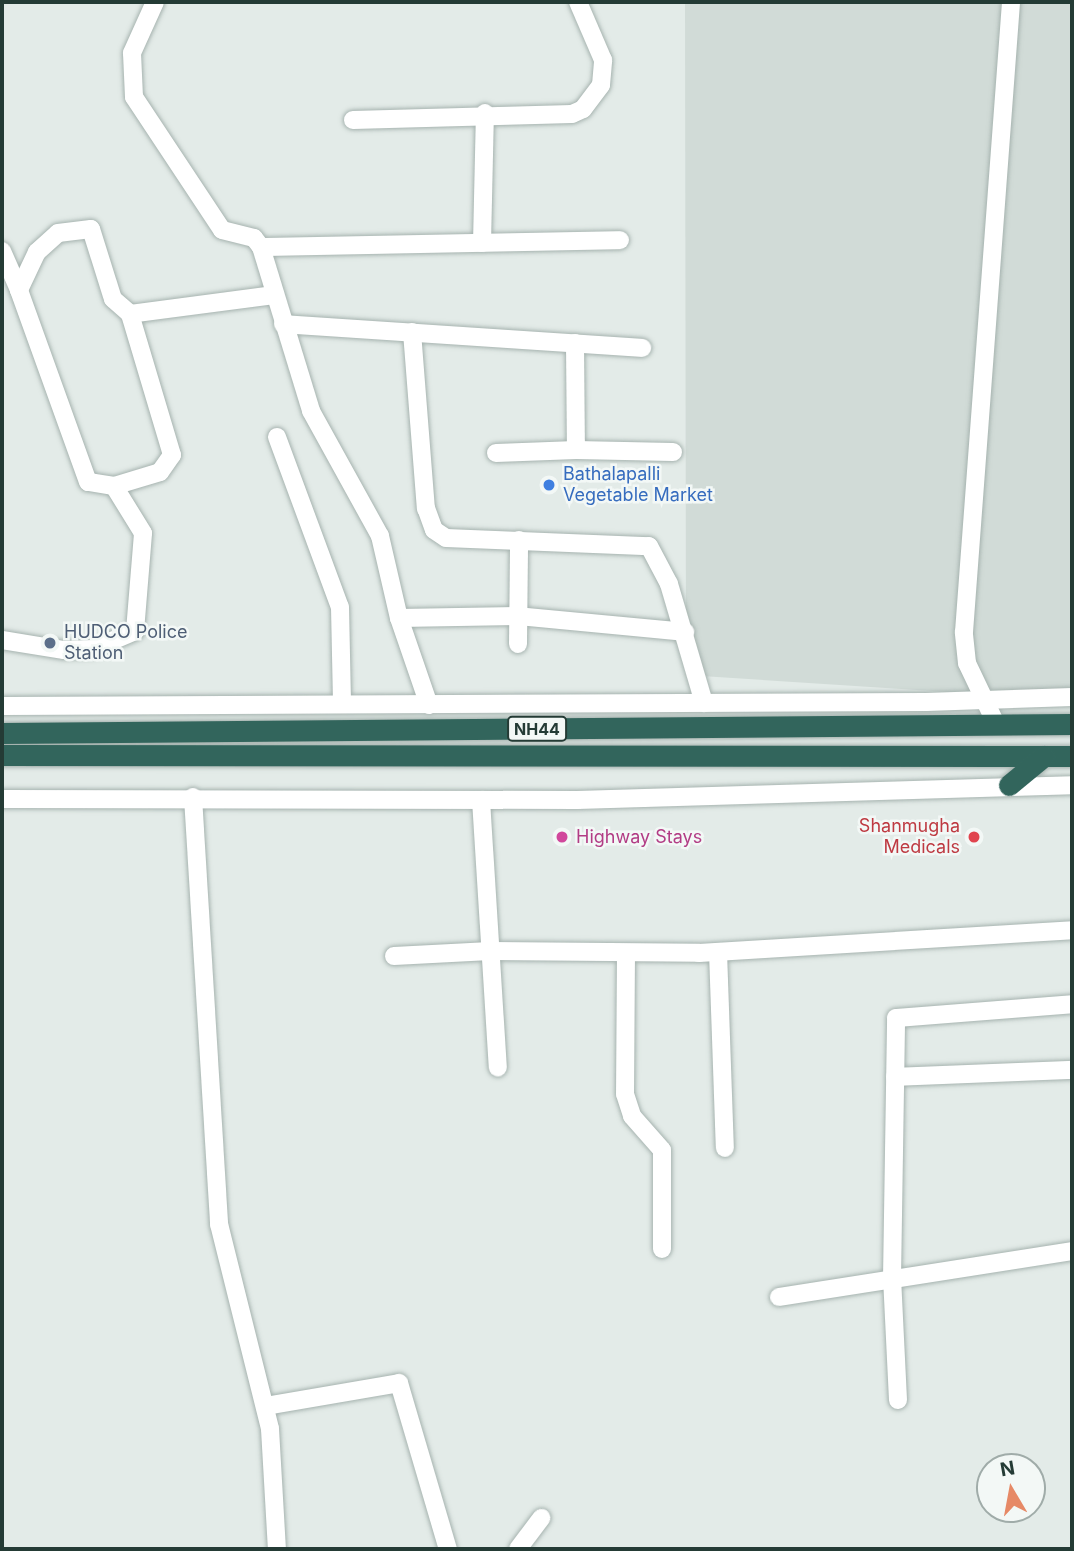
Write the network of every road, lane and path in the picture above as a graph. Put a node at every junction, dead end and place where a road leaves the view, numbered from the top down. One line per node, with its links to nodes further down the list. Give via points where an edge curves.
1 (155, 2): 8 (street, via 132,53 134,97 212,219 222,230 254,238)
2 (578, 2): 4 (street, via 603,60 603,75 593,100 572,114)
3 (1011, 2): 29 (street, via 964,632 967,663)
4 (485, 113): 5 (street); 7 (street)
5 (353, 120)
6 (620, 240): 7 (street)
7 (482, 243): 8 (street)
8 (261, 247): 11 (street)
9 (2, 251): 10 (street)
10 (19, 290): 12 (street, via 37,252 58,233 91,229 113,299); 21 (street, via 88,482)
11 (275, 295): 12 (street); 13 (street)
12 (130, 314): 21 (street, via 172,455 160,472)
13 (283, 324): 14 (street); 24 (street, via 311,411 380,536)
14 (412, 332): 15 (street); 22 (street, via 429,520 446,538)
15 (575, 343): 16 (street); 18 (street)
16 (642, 348)
17 (277, 437): 31 (street, via 341,607)
18 (576, 450): 19 (street); 20 (street)
19 (673, 452)
20 (496, 453)
21 (114, 486): 26 (street, via 143,533 135,631 93,649 64,650)
22 (519, 540): 23 (street); 25 (street, via 649,546 659,559)
23 (517, 616): 24 (street); 25 (street); 27 (street)
24 (399, 618): 32 (street)
25 (685, 632): 30 (street)
26 (2, 640)
27 (518, 644)
28 (1072, 696): 29 (street)
29 (982, 699): 30 (street); 35 (street)
30 (704, 703): 32 (street)
31 (342, 704): 32 (street); 33 (street)
32 (429, 705)
33 (2, 706)
34 (1072, 724): 35 (highway, NH44)
35 (997, 726): 36 (highway, NH44)
36 (2, 733)
37 (2, 755): 39 (highway, NH44)
38 (1072, 756): 39 (highway, NH44)
39 (1044, 757): 40 (highway)
40 (1009, 785): 41 (street); 44 (street)
41 (1072, 785)
42 (193, 797): 43 (street); 44 (street); 60 (street, via 219,1224)
43 (2, 799)
44 (481, 800): 46 (street)
45 (1072, 930): 47 (street)
46 (490, 951): 48 (street); 49 (street); 51 (street)
47 (718, 952): 48 (street); 54 (street)
48 (626, 953): 55 (street, via 625,1094 632,1116 662,1150)
49 (394, 956)
50 (1072, 1004): 53 (street, via 896,1018)
51 (498, 1067)
52 (1072, 1070): 53 (street)
53 (895, 1077): 57 (street)
54 (725, 1148)
55 (662, 1249)
56 (1072, 1251): 57 (street)
57 (892, 1279): 58 (street); 59 (street)
58 (779, 1297)
59 (898, 1400)
60 (265, 1406): 62 (street); 63 (street, via 399,1383)
61 (541, 1518): 64 (street)
62 (277, 1549)
63 (448, 1549)
64 (518, 1549)

